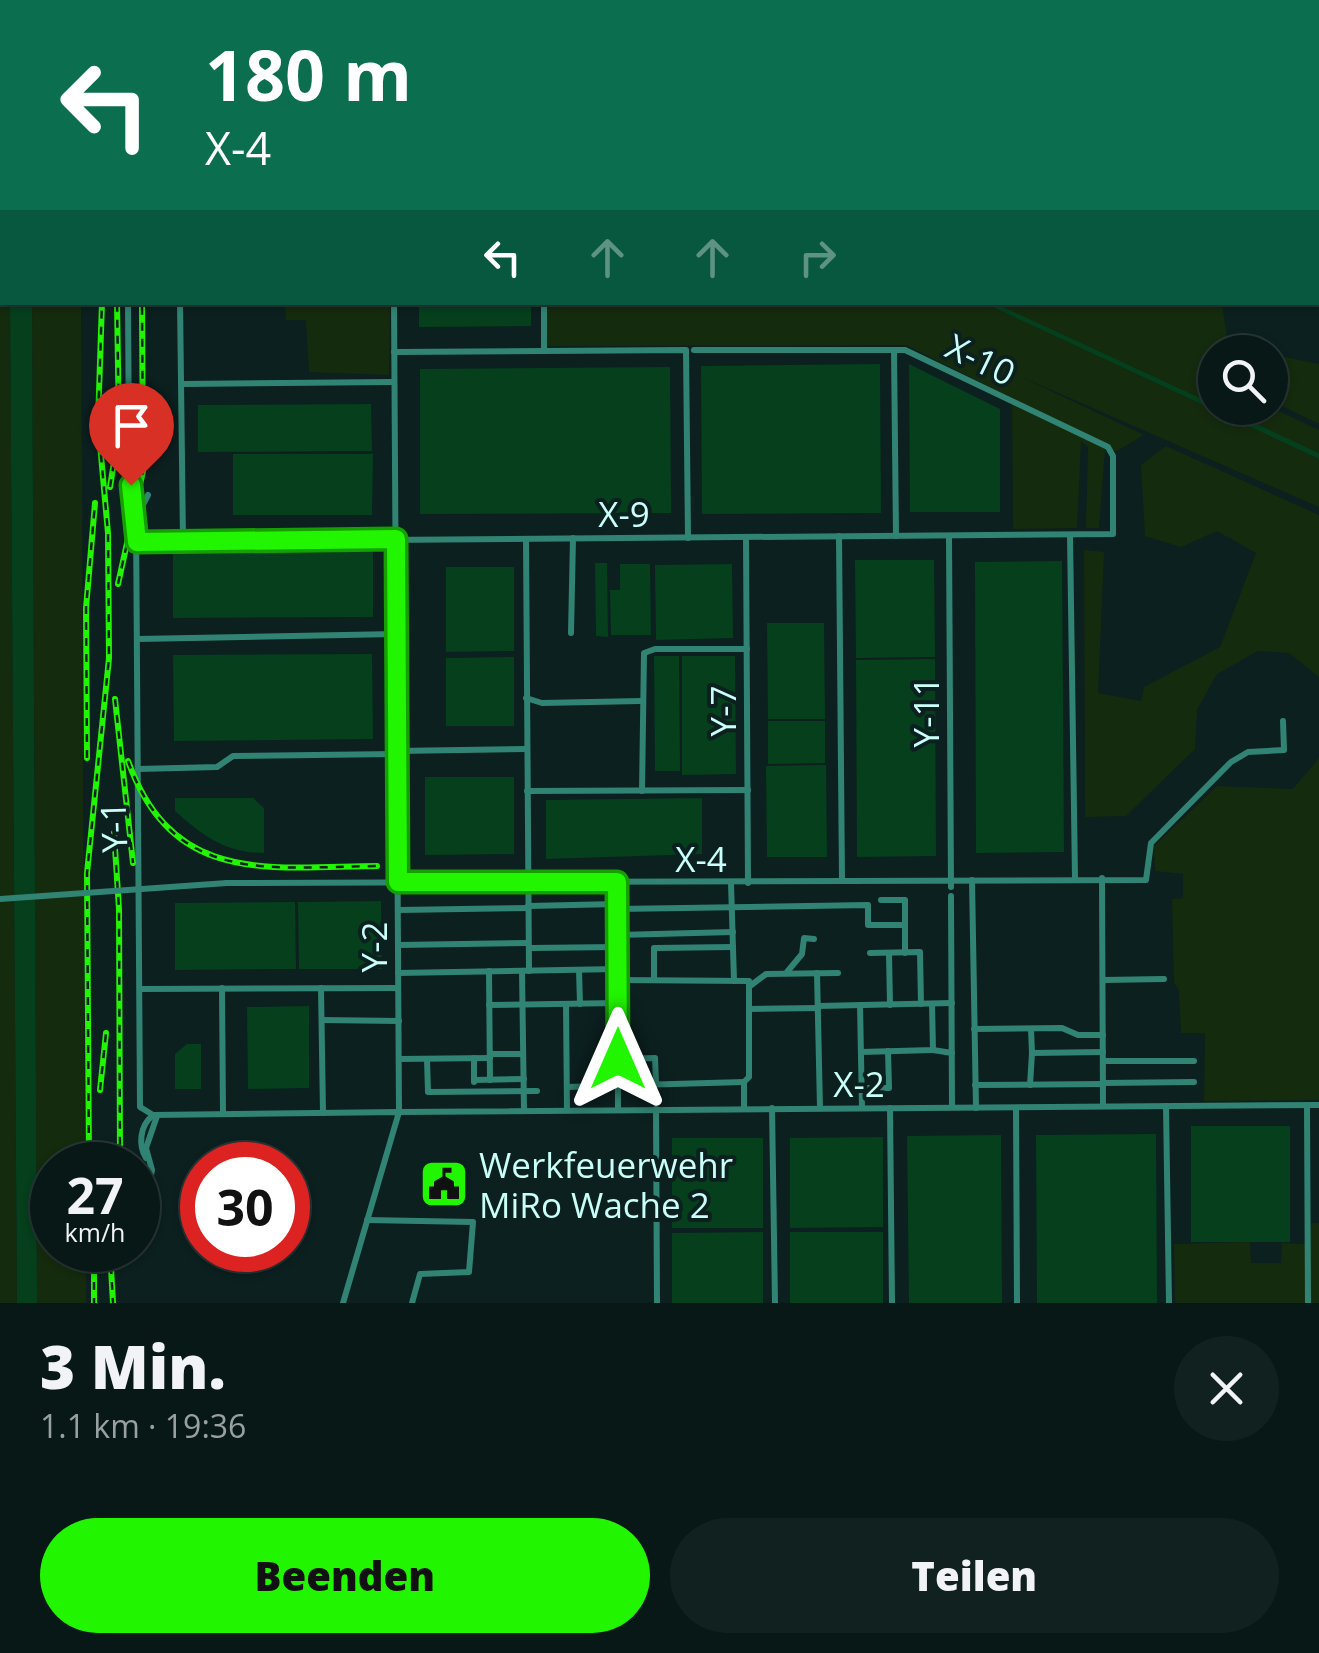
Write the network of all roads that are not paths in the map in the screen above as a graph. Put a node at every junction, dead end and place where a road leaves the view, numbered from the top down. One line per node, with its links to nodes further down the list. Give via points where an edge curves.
1 (128, 305): 12 (street, Y-1)
2 (180, 305): 10 (street)
3 (394, 305): 8 (street, Y-2)
4 (544, 305): 5 (street)
5 (544, 349): 6 (street, X-10); 8 (street, X-10)
6 (690, 350): 7 (street, X-10); 19 (street)
7 (894, 350): 13 (street, X-10, via 1108,447); 16 (street)
8 (394, 352): 9 (street, Y-2)
9 (394, 382): 10 (street); 21 (street, Y-2)
10 (182, 384): 23 (street)
11 (148, 495): 12 (street)
12 (136, 518): 24 (street, Y-1)
13 (1113, 534): 14 (street, X-9)
14 (1070, 535): 17 (street, X-9); 38 (street)
15 (840, 536): 16 (street, X-9); 20 (street, X-9); 43 (street)
16 (896, 536): 17 (street, X-9)
17 (950, 536): 47 (street, Y-11)
18 (573, 538): 19 (street, X-9); 22 (street, X-9); 26 (street)
19 (688, 538): 20 (street, X-9)
20 (746, 538): 28 (street, Y-7)
21 (396, 539): 22 (street, X-9); 23 (street, X-9); 25 (street, Y-2)
22 (526, 539): 29 (street)
23 (183, 541): 24 (street, X-9)
24 (137, 542): 27 (street, Y-1)
25 (396, 634): 27 (street); 33 (street, Y-2)
26 (571, 634)
27 (138, 640): 34 (street, Y-1)
28 (747, 648): 30 (street, via 647,650); 35 (street, Y-7)
29 (526, 698): 30 (street); 32 (street)
30 (641, 701): 37 (street)
31 (1283, 721): 39 (street, X-4, via 1284,750 1239,756 1150,844 1146,880)
32 (526, 749): 33 (street); 36 (street)
33 (396, 752): 34 (street, via 233,756 217,768); 41 (street, Y-2)
34 (138, 770): 82 (street, Y-1)
35 (748, 790): 37 (street); 46 (street, Y-7)
36 (527, 791): 37 (street); 44 (street)
37 (642, 791)
38 (1075, 878): 39 (street, X-4); 40 (street, X-4)
39 (1102, 878): 77 (street)
40 (972, 880): 47 (street, X-4); 97 (street)
41 (398, 882): 44 (street, X-4); 48 (street, X-4, bridge, via 227,883); 53 (street, Y-2)
42 (617, 882): 44 (street, X-4); 45 (street, X-4); 51 (street)
43 (842, 882): 46 (street, X-4); 47 (street, X-4)
44 (528, 883): 50 (street)
45 (731, 883): 46 (street, X-4); 52 (street)
46 (748, 883)
47 (951, 888): 84 (street, Y-11)
48 (0, 899)
49 (881, 900): 54 (street, via 904,900)
50 (528, 907): 51 (street); 53 (street); 59 (street)
51 (618, 907): 52 (street); 56 (street)
52 (732, 907): 54 (street, via 868,904 868,926); 55 (street)
53 (398, 910): 58 (street, Y-2)
54 (905, 925): 62 (street)
55 (733, 932): 56 (street); 61 (street)
56 (618, 934): 60 (street)
57 (814, 939): 70 (street, via 804,938 802,954)
58 (398, 946): 59 (street); 69 (street, Y-2)
59 (528, 946): 60 (street); 67 (street)
60 (618, 946): 65 (street)
61 (733, 947): 75 (street, via 654,948); 76 (street)
62 (905, 952): 64 (street); 87 (street, via 920,952)
63 (870, 953): 64 (street)
64 (889, 953): 92 (street)
65 (618, 969): 66 (street); 74 (street)
66 (580, 970): 67 (street); 86 (street)
67 (526, 971): 68 (street); 90 (street)
68 (489, 972): 69 (street); 89 (street)
69 (398, 973): 81 (street, Y-2)
70 (786, 973): 71 (street); 78 (street)
71 (817, 973): 72 (street); 93 (street)
72 (838, 973)
73 (1164, 979): 77 (street)
74 (618, 980): 75 (street); 83 (street)
75 (654, 980): 76 (street)
76 (734, 980): 78 (street)
77 (1103, 980): 99 (street)
78 (749, 984): 94 (street)
79 (222, 988): 80 (street); 82 (street); 146 (street)
80 (321, 988): 81 (street); 95 (street)
81 (398, 988): 96 (street, Y-2)
82 (140, 989): 147 (street, Y-1, via 143,1110)
83 (618, 1003): 86 (street); 111 (street)
84 (952, 1003): 88 (street); 104 (street, Y-11)
85 (566, 1004): 86 (street); 90 (street); 123 (street)
86 (580, 1004)
87 (921, 1004): 88 (street); 92 (street)
88 (932, 1004): 100 (street)
89 (489, 1005): 90 (street); 106 (street)
90 (523, 1005): 103 (street)
91 (860, 1005): 92 (street); 93 (street); 102 (street)
92 (890, 1005)
93 (818, 1007): 94 (street); 134 (street)
94 (749, 1009): 117 (street)
95 (322, 1020): 96 (street); 144 (street)
96 (398, 1021): 109 (street, Y-2)
97 (974, 1029): 98 (street); 121 (street)
98 (1031, 1030): 99 (street); 105 (street)
99 (1103, 1035): 107 (street)
100 (933, 1050): 101 (street); 104 (street)
101 (888, 1051): 102 (street); 124 (street, via 889,1088)
102 (861, 1052): 124 (street)
103 (524, 1054): 106 (street); 113 (street)
104 (952, 1054): 132 (street, Y-11)
105 (1032, 1054): 107 (street); 122 (street)
106 (490, 1056): 108 (street); 115 (street)
107 (1103, 1056): 112 (street); 119 (street)
108 (474, 1058): 110 (street); 114 (street)
109 (399, 1059): 110 (street); 145 (street, Y-2)
110 (427, 1059): 127 (street, via 428,1092)
111 (618, 1059): 116 (street, via 655,1058); 120 (street)
112 (1194, 1061)
113 (524, 1079): 115 (street); 125 (street)
114 (474, 1080): 115 (street); 127 (street)
115 (490, 1080)
116 (656, 1082): 117 (street); 120 (street)
117 (744, 1082): 141 (street)
118 (1194, 1082): 119 (street)
119 (1103, 1084): 122 (street); 130 (street)
120 (618, 1085): 123 (street); 139 (street)
121 (976, 1085): 122 (street); 137 (street)
122 (1030, 1085)
123 (567, 1086): 143 (street)
124 (862, 1088): 135 (street)
125 (524, 1091): 126 (street); 127 (street); 142 (street)
126 (537, 1091)
127 (474, 1092)
128 (1307, 1105): 129 (street, X-2); 131 (street, X-2); 157 (street)
129 (1319, 1105)
130 (1103, 1106): 131 (street, X-2); 138 (street, X-2)
131 (1166, 1106): 156 (street)
132 (952, 1107): 136 (street, X-2); 137 (street, X-2)
133 (772, 1108): 134 (street, X-2); 141 (street, X-2); 153 (street)
134 (820, 1108): 135 (street, X-2)
135 (862, 1108): 136 (street, X-2)
136 (890, 1108): 154 (street)
137 (976, 1108): 138 (street, X-2)
138 (1016, 1108): 155 (street)
139 (618, 1109): 140 (street, X-2); 143 (street, X-2)
140 (656, 1109): 141 (street, X-2); 152 (street)
141 (744, 1109)
142 (524, 1110): 143 (street, X-2); 145 (street, X-2)
143 (568, 1110)
144 (324, 1112): 145 (street, X-2); 146 (street, X-2)
145 (400, 1112): 149 (street)
146 (223, 1113): 147 (street, X-2)
147 (155, 1115): 148 (street)
148 (150, 1142)
149 (368, 1220): 150 (street); 151 (street, via 473,1222 469,1272 420,1274)
150 (343, 1303)
151 (412, 1303)
152 (657, 1303)
153 (775, 1303)
154 (892, 1303)
155 (1017, 1303)
156 (1169, 1303)
157 (1308, 1303)

